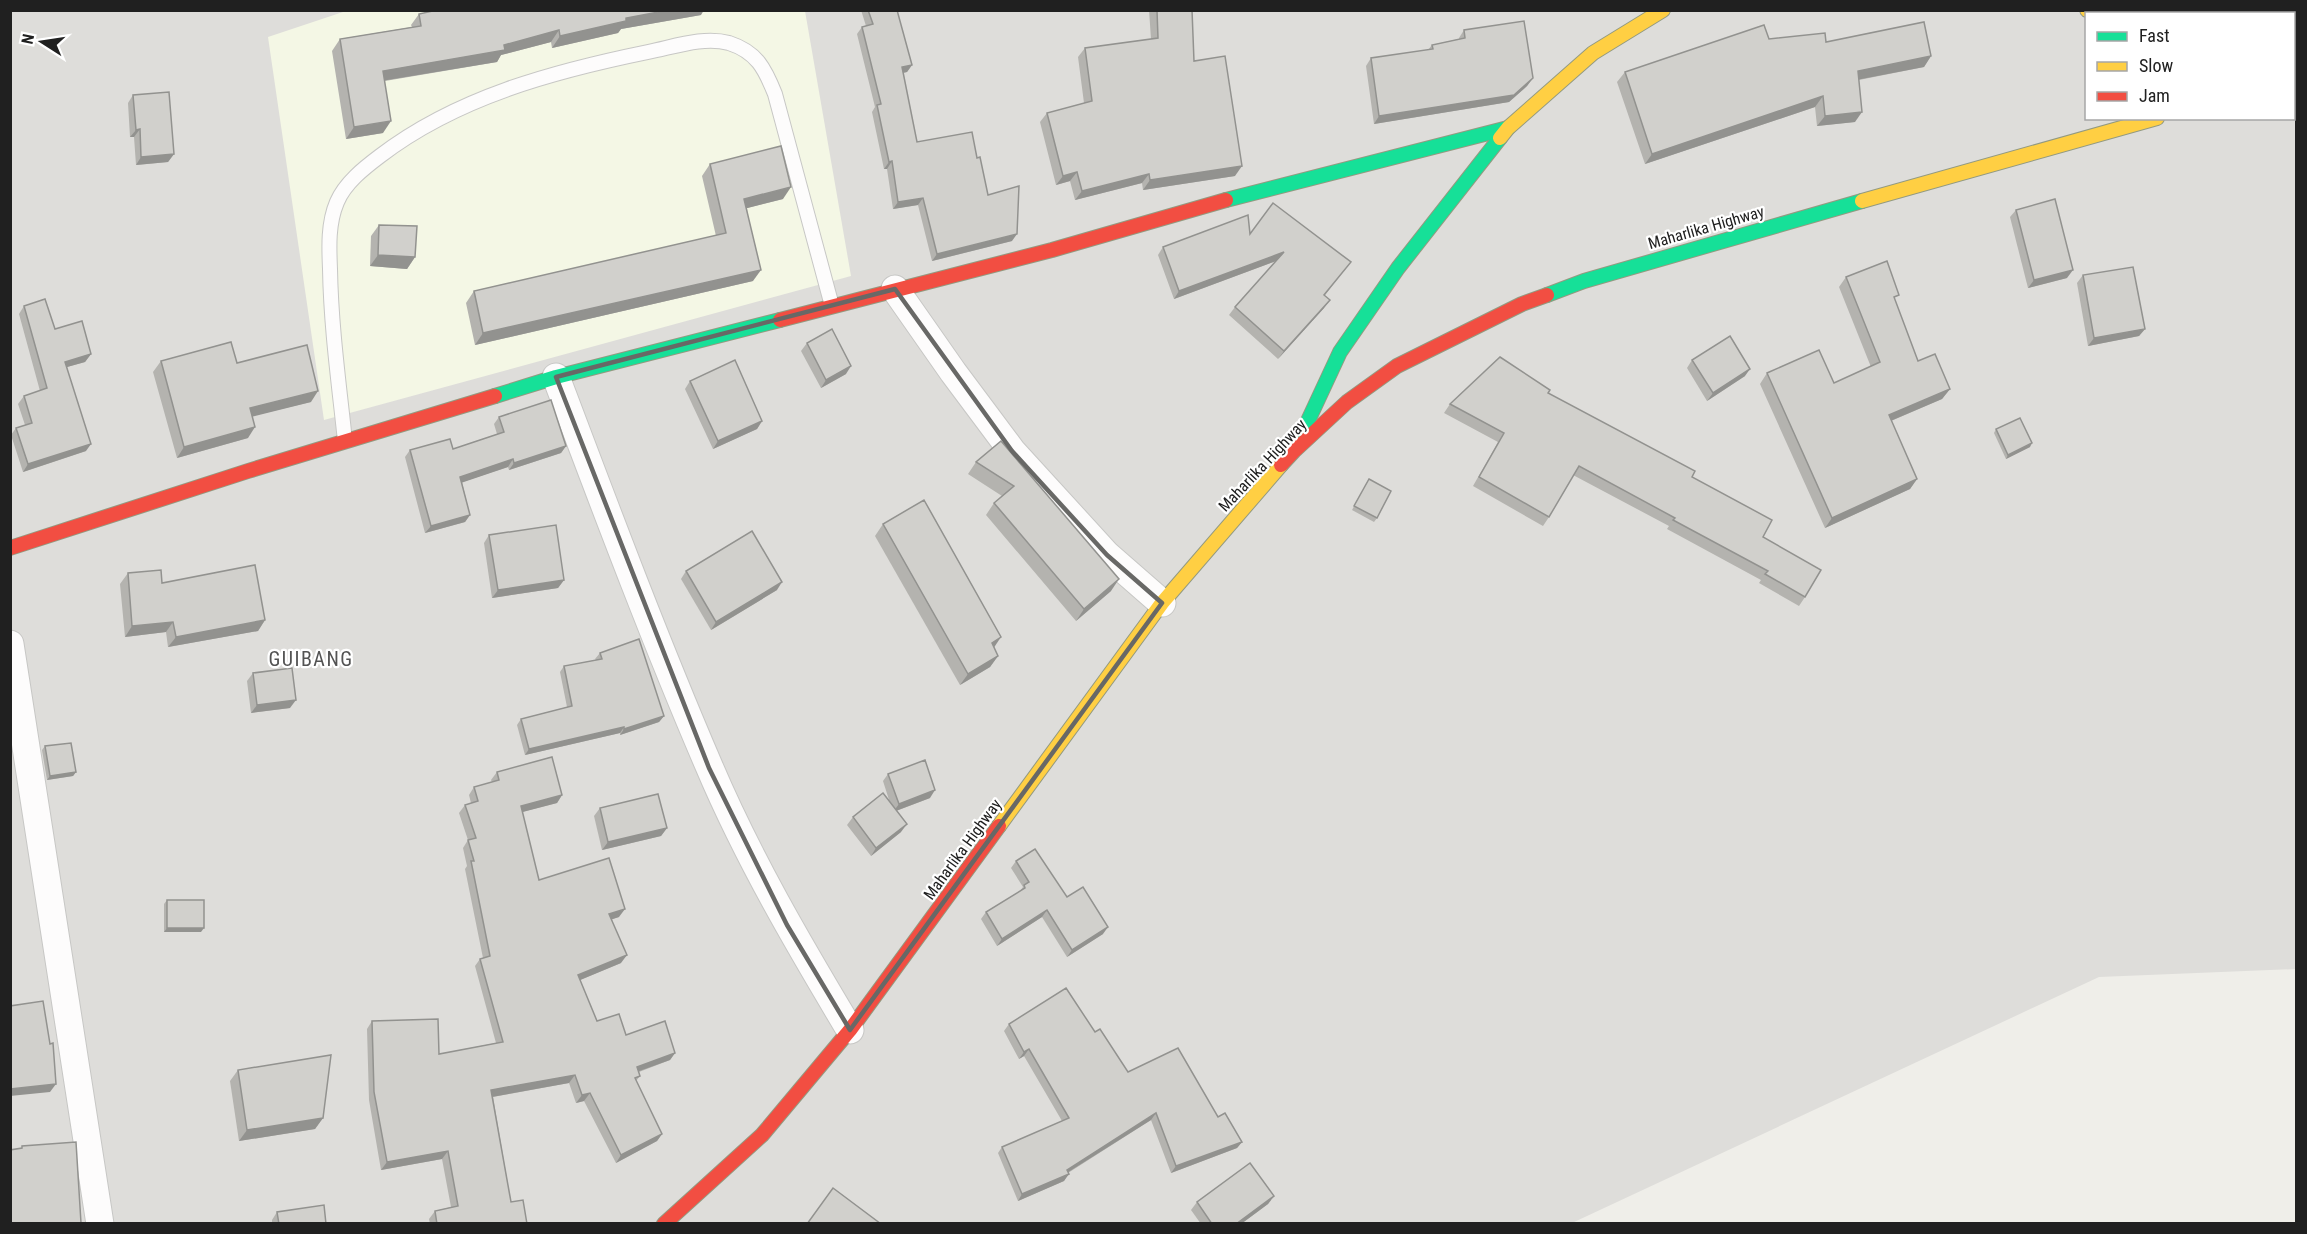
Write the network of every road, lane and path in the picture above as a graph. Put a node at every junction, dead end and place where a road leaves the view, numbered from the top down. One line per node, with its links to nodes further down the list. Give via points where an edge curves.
1 (1663, 10): 3 (main road, via 1593,53)
2 (2150, 120): 8 (main road, Maharlika Highway, via 1682,251 1522,304 1398,366 1347,402)
3 (1508, 128): 4 (main road); 8 (main road, via 1398,267 1340,352)
4 (896, 289): 5 (main road); 10 (street, via 1012,451 1107,555)
5 (832, 306): 6 (main road); 7 (lane, via 776,94 763,66 746,50 706,40 590,64 472,102 398,142 359,172 337,201 329,237 330,303)
6 (556, 377): 7 (main road); 12 (street, via 710,768 787,925)
7 (345, 441): 9 (main road)
8 (1294, 451): 10 (main road, Maharlika Highway)
9 (10, 548)
10 (1162, 603): 12 (main road, Maharlika Highway)
11 (10, 644): 14 (street)
12 (850, 1030): 13 (main road, Maharlika Highway, via 762,1135)
13 (680, 1218)
14 (100, 1224)

